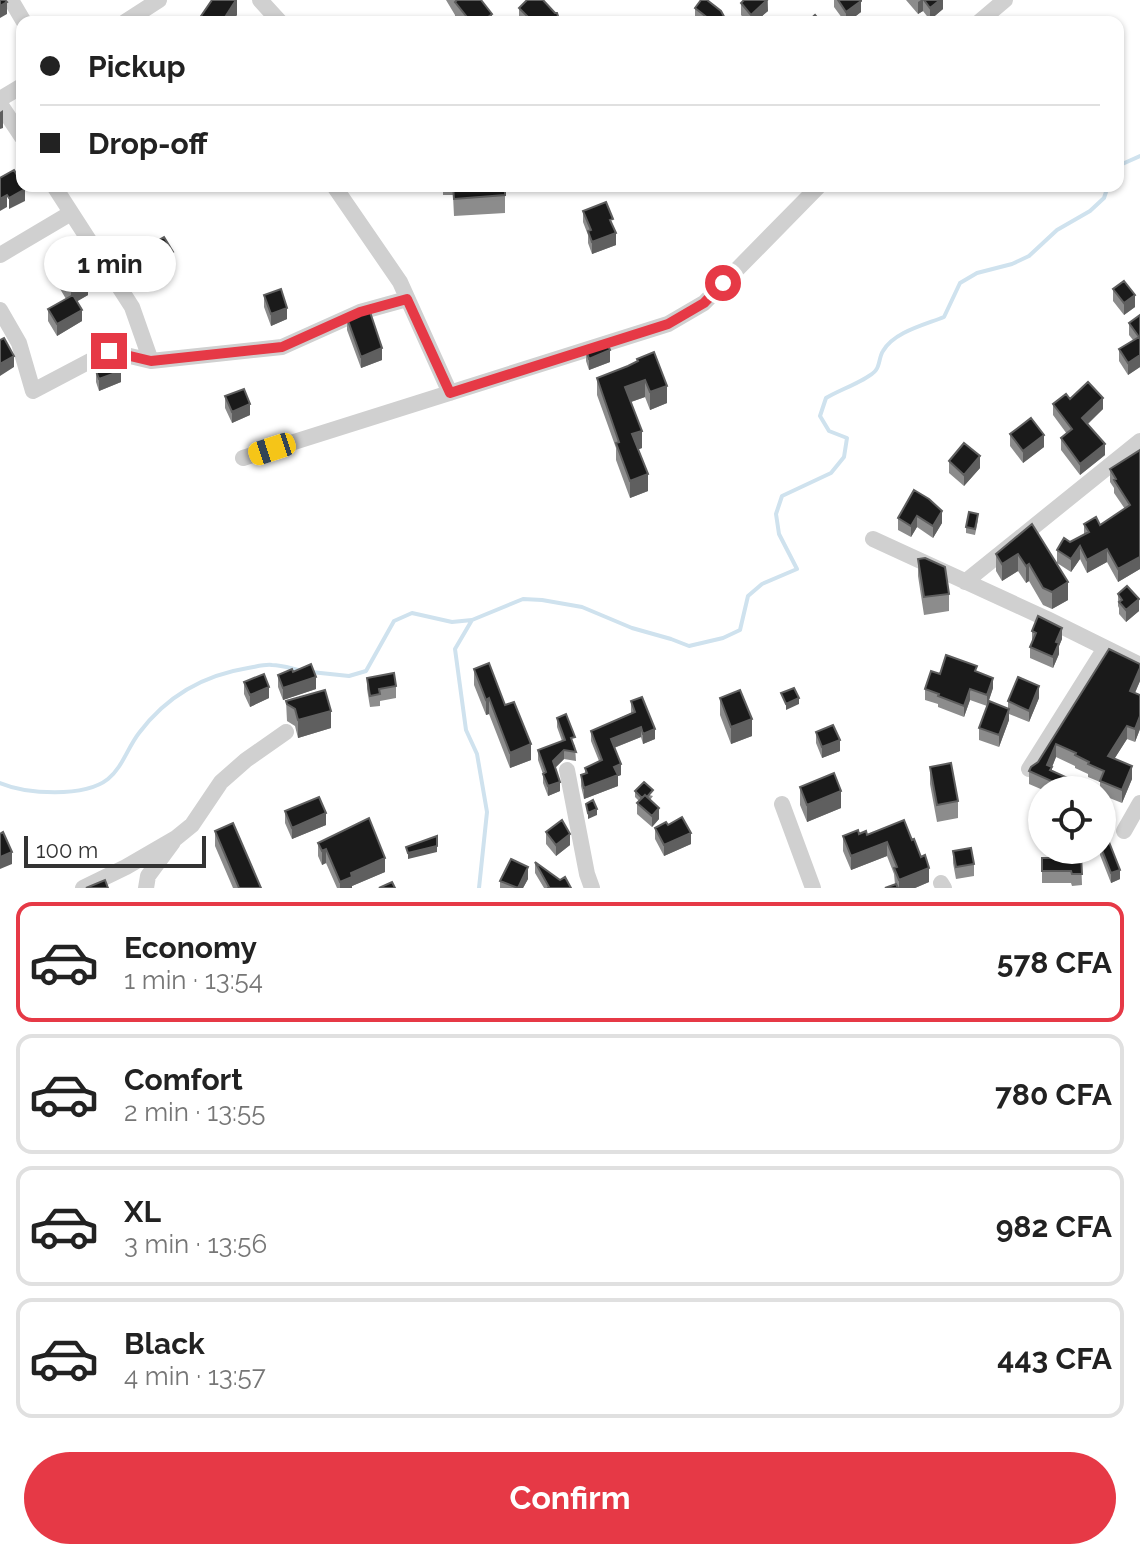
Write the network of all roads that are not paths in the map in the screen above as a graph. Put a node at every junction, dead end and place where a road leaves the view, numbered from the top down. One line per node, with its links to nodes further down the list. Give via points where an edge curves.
1 (159, 0): 4 (street)
2 (260, 0): 5 (street)
3 (1005, 0): 6 (street)
4 (132, 12)
5 (275, 16)
6 (986, 16)
7 (0, 101): 8 (street)
8 (16, 127)
9 (58, 192): 12 (street)
10 (338, 192): 14 (street)
11 (813, 192): 17 (street, via 704,303 668,324)
12 (71, 213): 13 (street); 16 (street, via 132,307)
13 (0, 255)
14 (407, 299): 16 (street, via 360,312 282,347); 17 (street)
15 (0, 310): 16 (street, via 19,343 33,391 109,351)
16 (151, 361)
17 (450, 393): 19 (street)
18 (1140, 441): 21 (street)
19 (243, 458)
20 (873, 539): 21 (street)
21 (965, 582): 22 (street)
22 (1105, 648): 23 (street); 25 (street)
23 (1140, 665)
24 (286, 732): 30 (street, via 221,782 192,825)
25 (1029, 769)
26 (567, 770): 33 (street)
27 (1140, 803): 29 (street)
28 (782, 804): 34 (street)
29 (1124, 831)
30 (176, 838): 31 (street); 32 (street, via 148,876)
31 (83, 888)
32 (146, 888)
33 (592, 888)
34 (813, 888)

